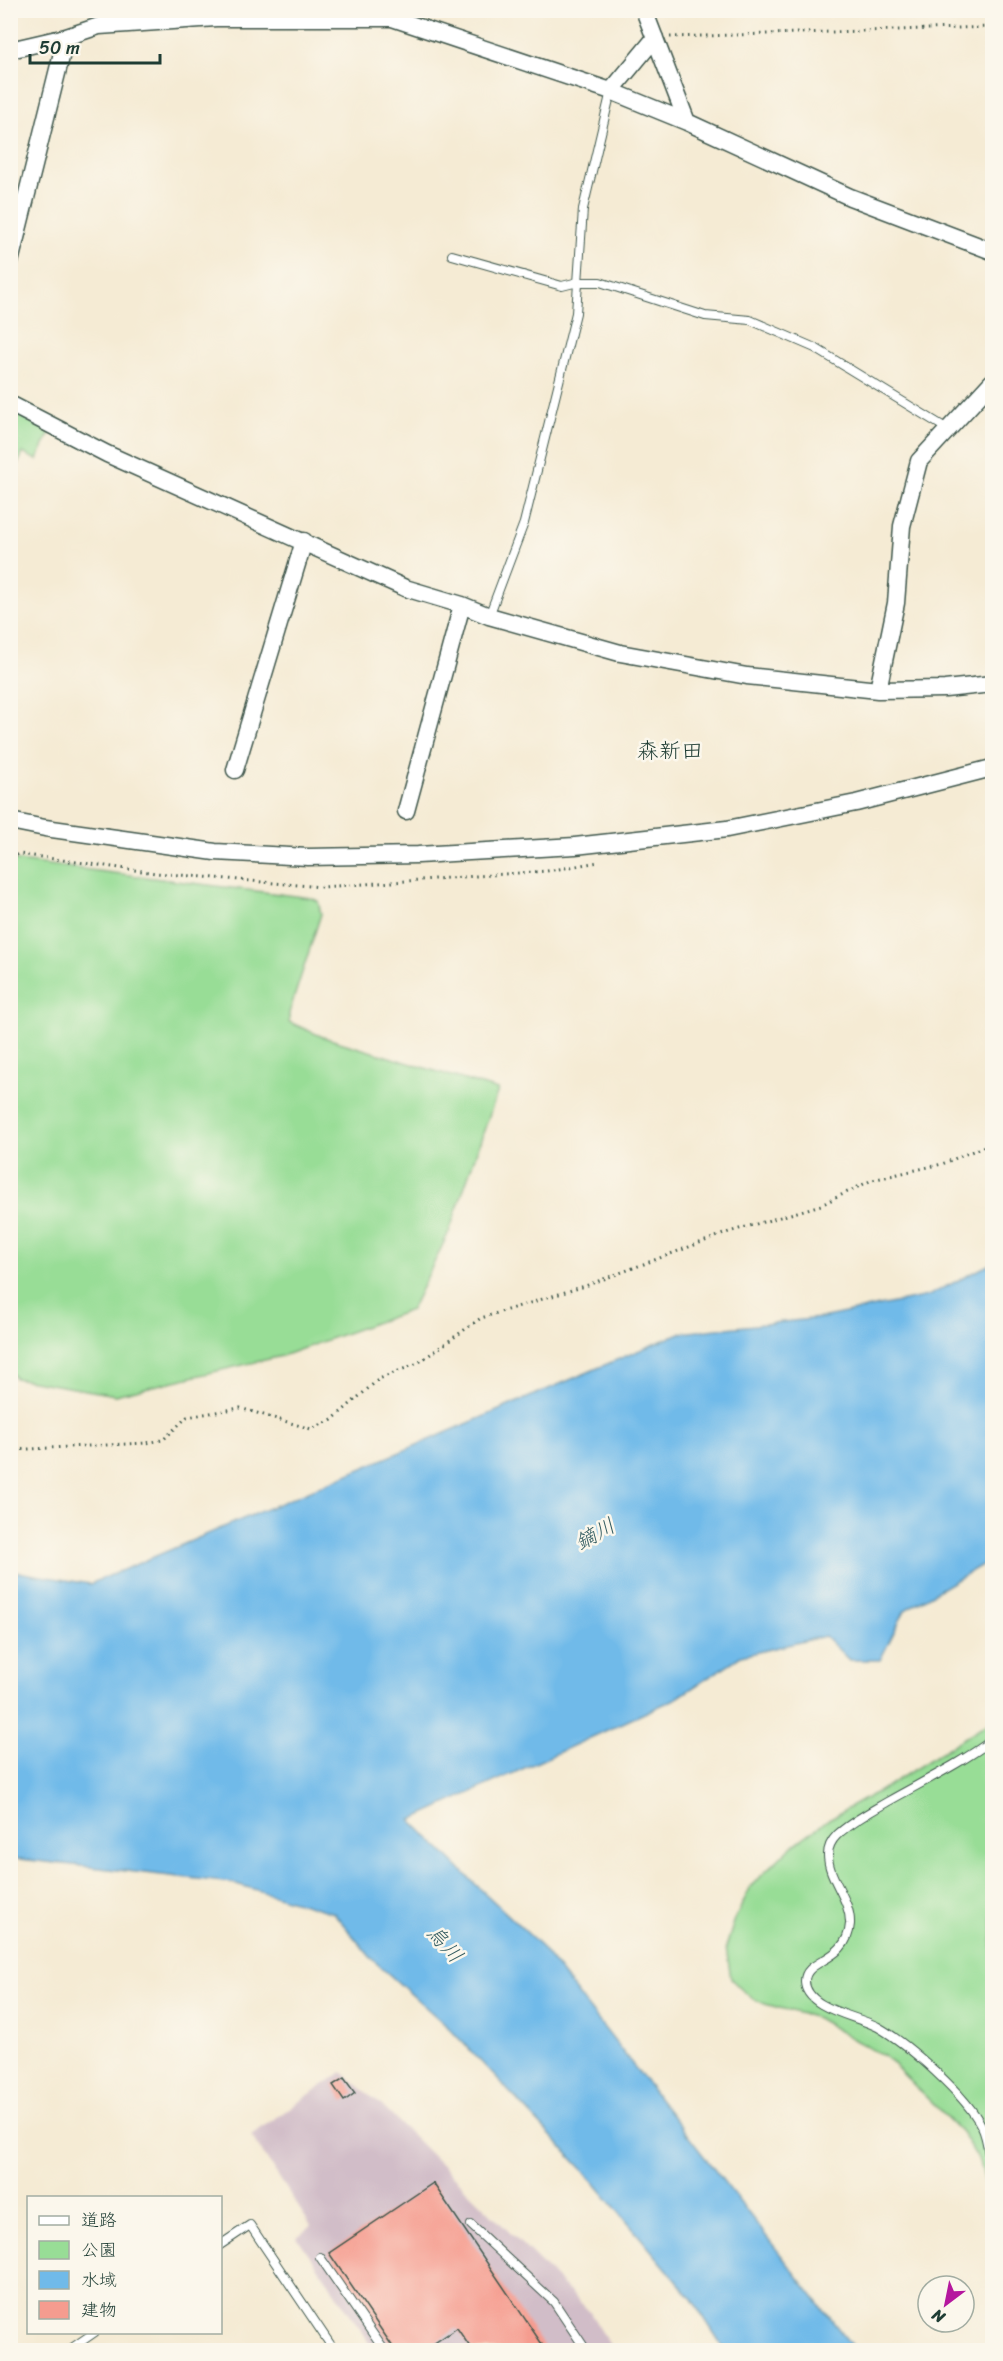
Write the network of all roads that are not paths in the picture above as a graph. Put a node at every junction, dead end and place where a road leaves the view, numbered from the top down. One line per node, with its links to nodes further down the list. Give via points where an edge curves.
1 (644, 10): 4 (street)
2 (102, 18): 3 (street); 6 (street, via 392,18)
3 (66, 37): 5 (street); 10 (street)
4 (655, 38): 6 (street); 7 (street)
5 (10, 50)
6 (611, 91): 7 (street); 11 (lane, via 583,209)
7 (687, 122): 8 (street, via 850,197)
8 (993, 251)
9 (452, 255): 11 (lane, via 562,286)
10 (10, 262)
11 (578, 282): 14 (lane, via 600,282 705,316 750,320 815,348); 17 (lane, via 576,313 524,523)
12 (993, 382): 14 (street)
13 (10, 404): 15 (street, via 107,454)
14 (949, 430): 19 (street, via 919,461 902,526 896,603)
15 (304, 541): 16 (street, via 405,588); 21 (street)
16 (462, 605): 17 (street); 22 (street)
17 (489, 616): 19 (street, via 620,653 747,676)
18 (993, 684): 19 (street)
19 (878, 690)
20 (993, 768): 23 (street, via 856,803 727,829 575,846 418,855 308,857 215,852)
21 (235, 770)
22 (406, 811)
23 (10, 821)
24 (993, 1740): 25 (lane, via 867,1814 829,1845 828,1861 848,1911 849,1931 842,1948 808,1970 805,1978 806,1988 820,2004 898,2038 957,2095 982,2128)
25 (993, 2172)
26 (471, 2225): 33 (lane, via 554,2302)
27 (222, 2244): 31 (lane, via 250,2225)
28 (320, 2258): 32 (lane)
29 (92, 2334): 30 (lane)
30 (69, 2350)
31 (334, 2350)
32 (384, 2350)
33 (586, 2350)

